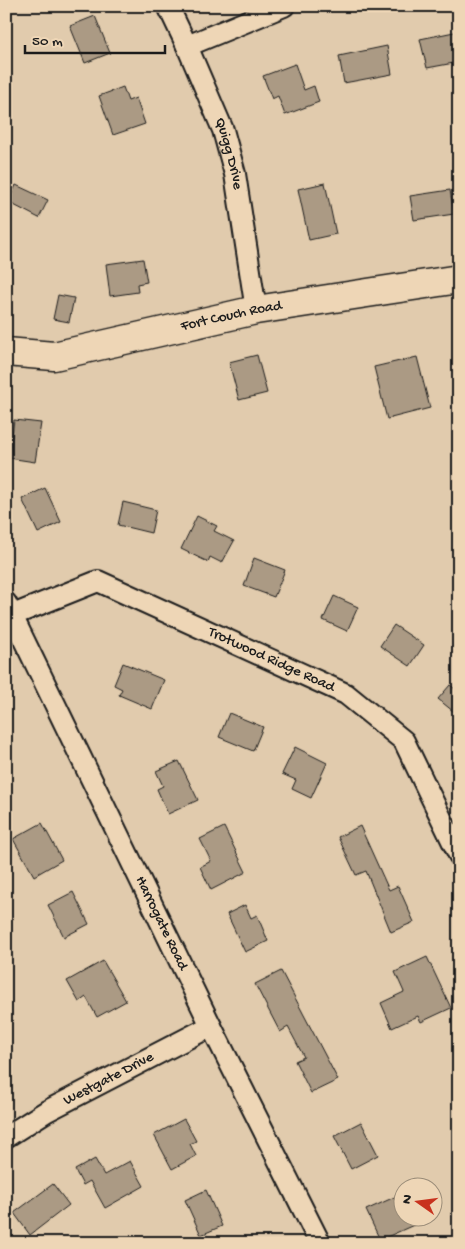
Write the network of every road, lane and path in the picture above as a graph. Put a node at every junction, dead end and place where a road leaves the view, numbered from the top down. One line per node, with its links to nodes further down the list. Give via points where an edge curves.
1 (168, 6): 3 (street, Quigg Drive)
2 (284, 6): 3 (street)
3 (187, 46): 5 (street, Quigg Drive, via 223,130 235,174)
4 (459, 279): 5 (street, Fort Couch Road)
5 (256, 310): 6 (street, Fort Couch Road, via 54,356)
6 (6, 352)
7 (9, 609): 8 (street, Trotwood Ridge Road, via 98,581 346,694 404,742); 9 (street, Harrogate Road)
8 (459, 855)
9 (212, 1026): 10 (street, Westgate Drive, via 47,1111); 11 (street, Harrogate Road)
10 (6, 1137)
11 (320, 1243)

